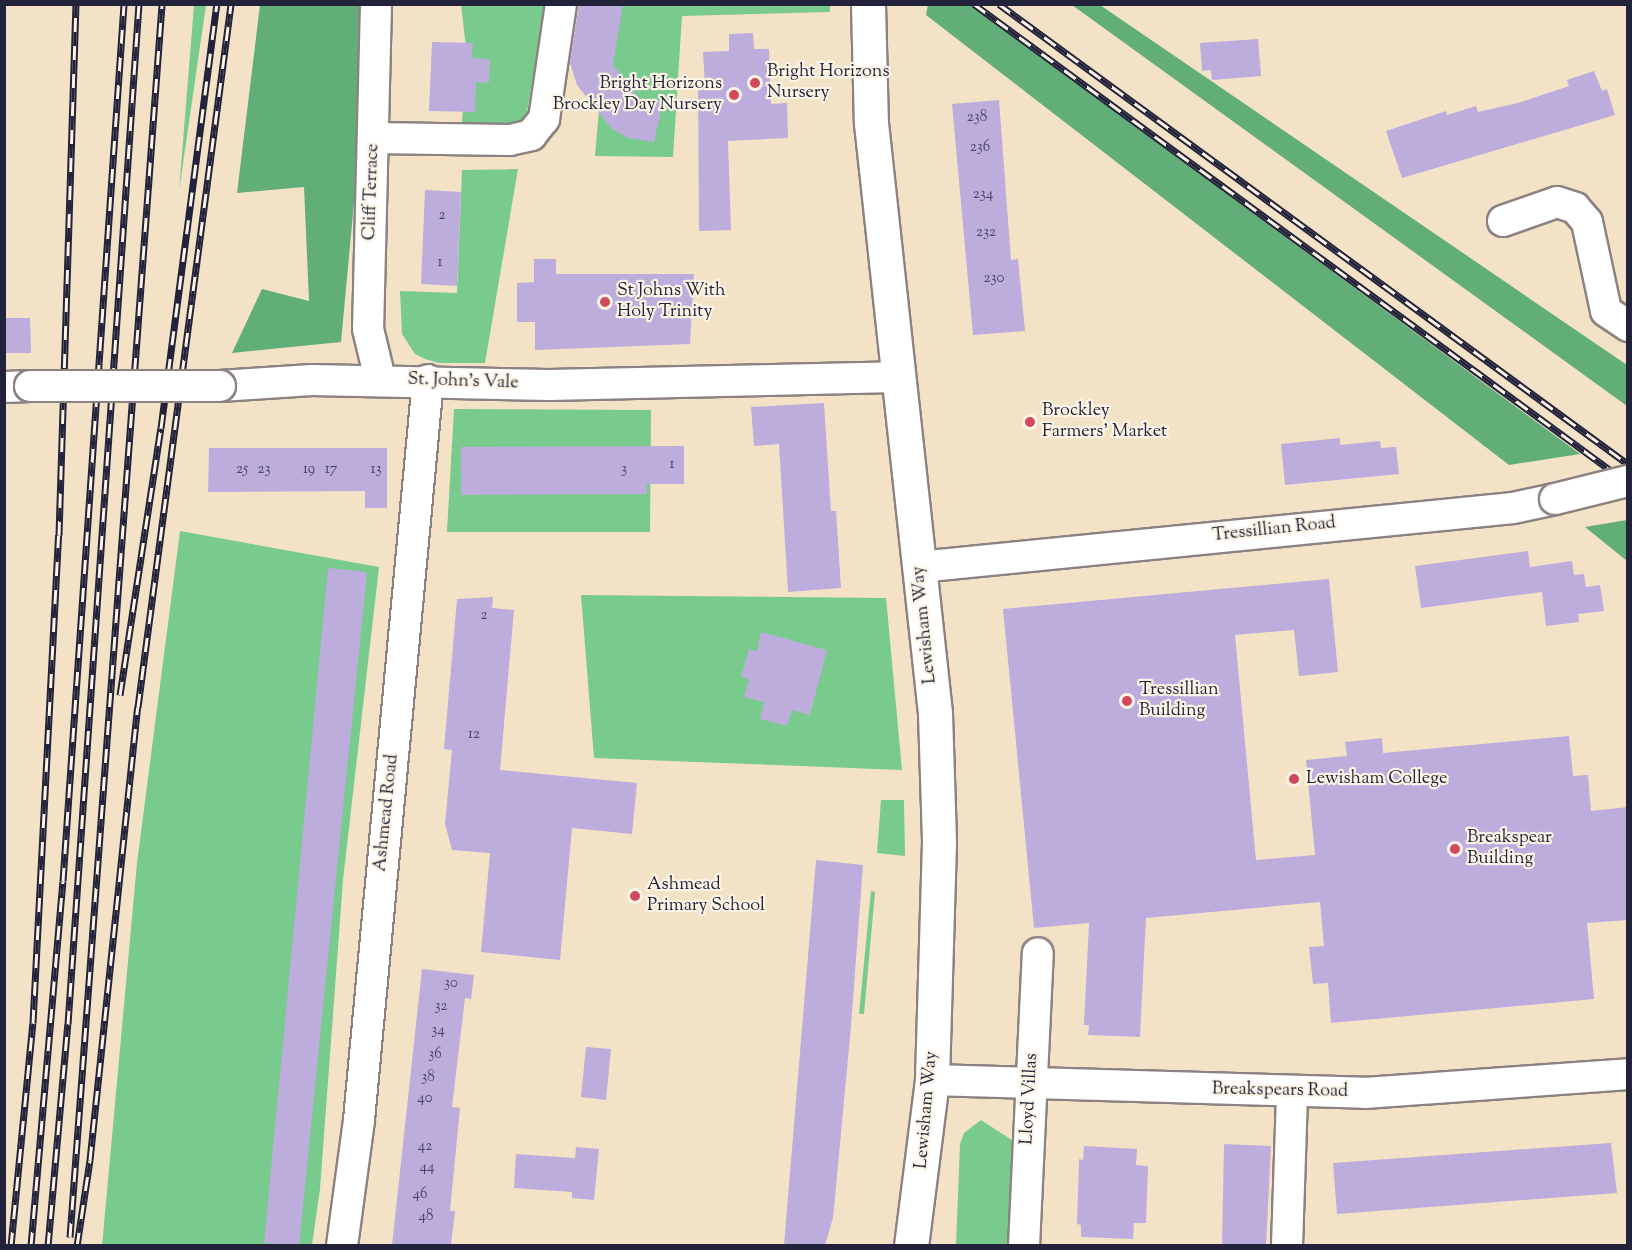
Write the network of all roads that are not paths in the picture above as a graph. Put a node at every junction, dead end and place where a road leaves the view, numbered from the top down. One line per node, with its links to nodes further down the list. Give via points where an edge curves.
1 (376, 4): 4 (street, Cliff Terrace)
2 (561, 4): 4 (street, via 544,119 531,135 510,140)
3 (868, 4): 7 (highway, Lewisham Way, via 868,83)
4 (374, 138): 8 (street, Cliff Terrace, via 368,329)
5 (1503, 221): 6 (street, via 1557,202 1575,208 1587,222 1606,311)
6 (1628, 326)
7 (896, 377): 9 (street, St. John's Vale, via 549,385); 12 (highway, Lewisham Way)
8 (380, 379): 9 (street, St. John's Vale); 10 (street, St. John's Vale, bridge, via 220,386)
9 (428, 380): 18 (street, Ashmead Road, via 359,1120)
10 (17, 387)
11 (1628, 482): 12 (street, Tressillian Road, bridge, via 1513,508)
12 (919, 567): 15 (highway, Lewisham Way, via 934,713 939,842)
13 (1038, 953): 16 (street, Lloyd Villas)
14 (1627, 1078): 17 (street, Breakspears Road, via 1365,1093)
15 (932, 1080): 16 (street, Breakspears Road); 19 (highway, Lewisham Way)
16 (1031, 1084): 17 (street, Breakspears Road); 20 (street, Lloyd Villas)
17 (1292, 1093): 21 (street)
18 (342, 1245)
19 (911, 1245)
20 (1023, 1245)
21 (1287, 1245)

